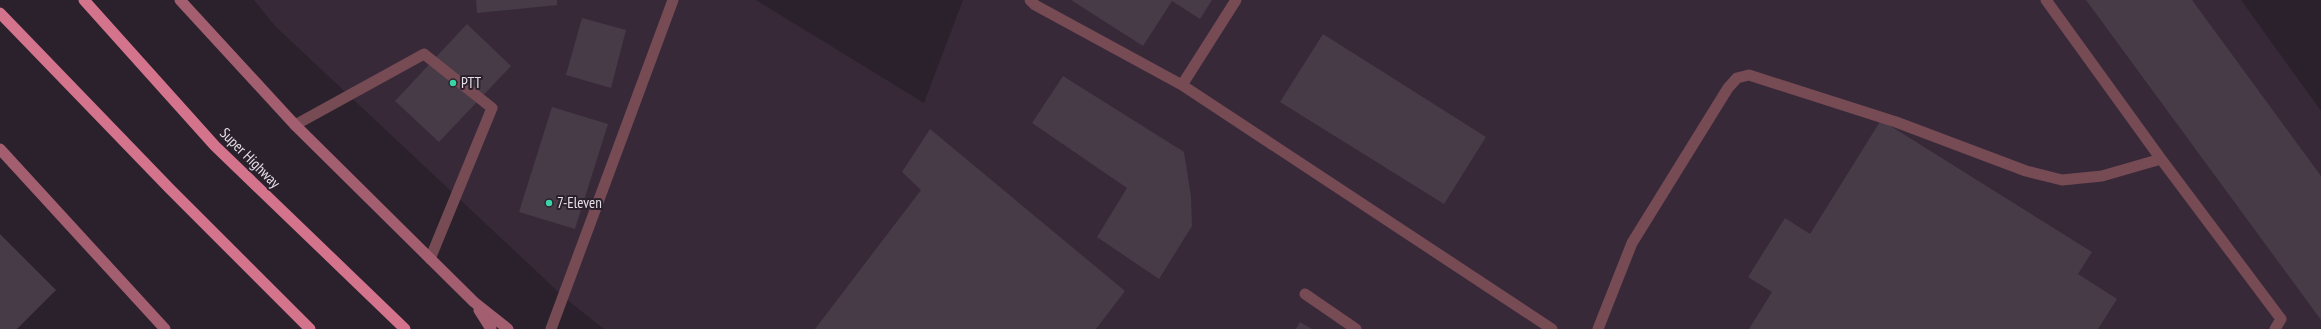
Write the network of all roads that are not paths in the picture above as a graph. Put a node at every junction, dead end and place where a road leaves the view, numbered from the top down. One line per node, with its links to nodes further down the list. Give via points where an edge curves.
1 (84, 0): 17 (highway, Super Highway, via 215,146)
2 (180, 0): 9 (main road)
3 (673, 0): 20 (lane)
4 (1030, 0): 8 (lane)
5 (1236, 0): 8 (lane)
6 (2046, 0): 11 (lane)
7 (0, 13): 16 (highway)
8 (1182, 85): 22 (lane)
9 (296, 125): 12 (main road); 12 (lane, via 424,54 492,108)
10 (0, 149): 15 (main road)
11 (2162, 159): 23 (lane, via 2102,176 2062,180 2026,171 1896,122 1749,76 1737,78 1728,88 1632,243); 24 (lane, via 2281,319)
12 (430, 259): 14 (main road)
13 (1305, 294): 21 (lane)
14 (474, 302): 18 (main road); 19 (main road)
15 (165, 329)
16 (310, 329)
17 (404, 329)
18 (491, 329)
19 (508, 329)
20 (551, 329)
21 (1356, 329)
22 (1552, 329)
23 (1598, 329)
24 (2275, 329)

